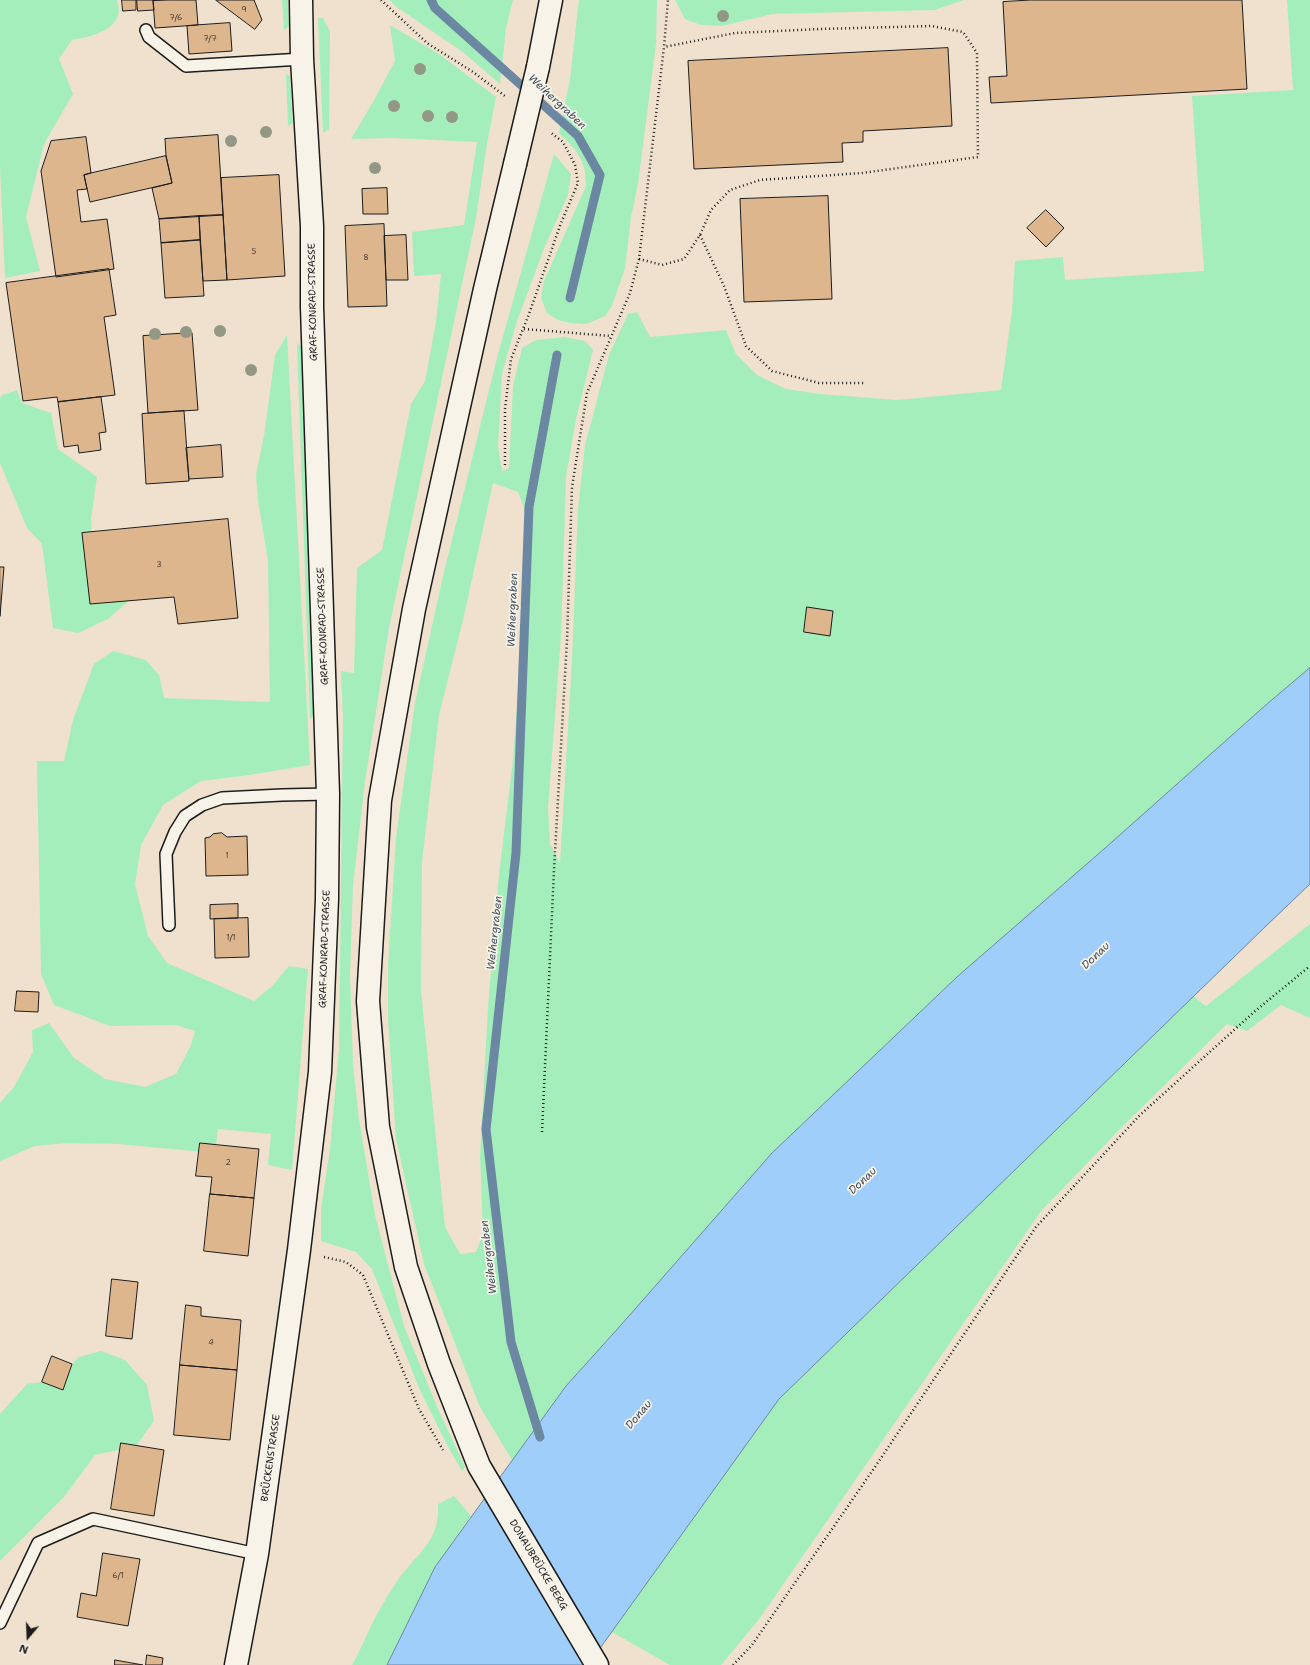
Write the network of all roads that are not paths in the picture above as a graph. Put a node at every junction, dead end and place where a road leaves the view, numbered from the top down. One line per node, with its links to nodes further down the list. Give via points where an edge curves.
1 (301, 0): 4 (main road, GRAF-KONRAD-STRASSE)
2 (551, 0): 11 (main road, DONAUBRÜCKE BERG, bridge, via 538,67 414,609 382,792 368,1001 378,1127 406,1267 439,1364 479,1466)
3 (146, 30): 4 (lane, via 149,36 186,66)
4 (302, 59): 5 (main road, GRAF-KONRAD-STRASSE, via 312,226 312,307)
5 (328, 794): 6 (lane, via 222,798 202,805 185,816 166,854); 7 (main road, GRAF-KONRAD-STRASSE, via 327,899 320,1072)
6 (169, 925)
7 (299, 1250): 8 (main road, BRÜCKENSTRASSE)
8 (257, 1554): 9 (lane, via 93,1519 38,1543); 10 (main road, BRÜCKENSTRASSE)
9 (0, 1623)
10 (236, 1665)
11 (597, 1665)

